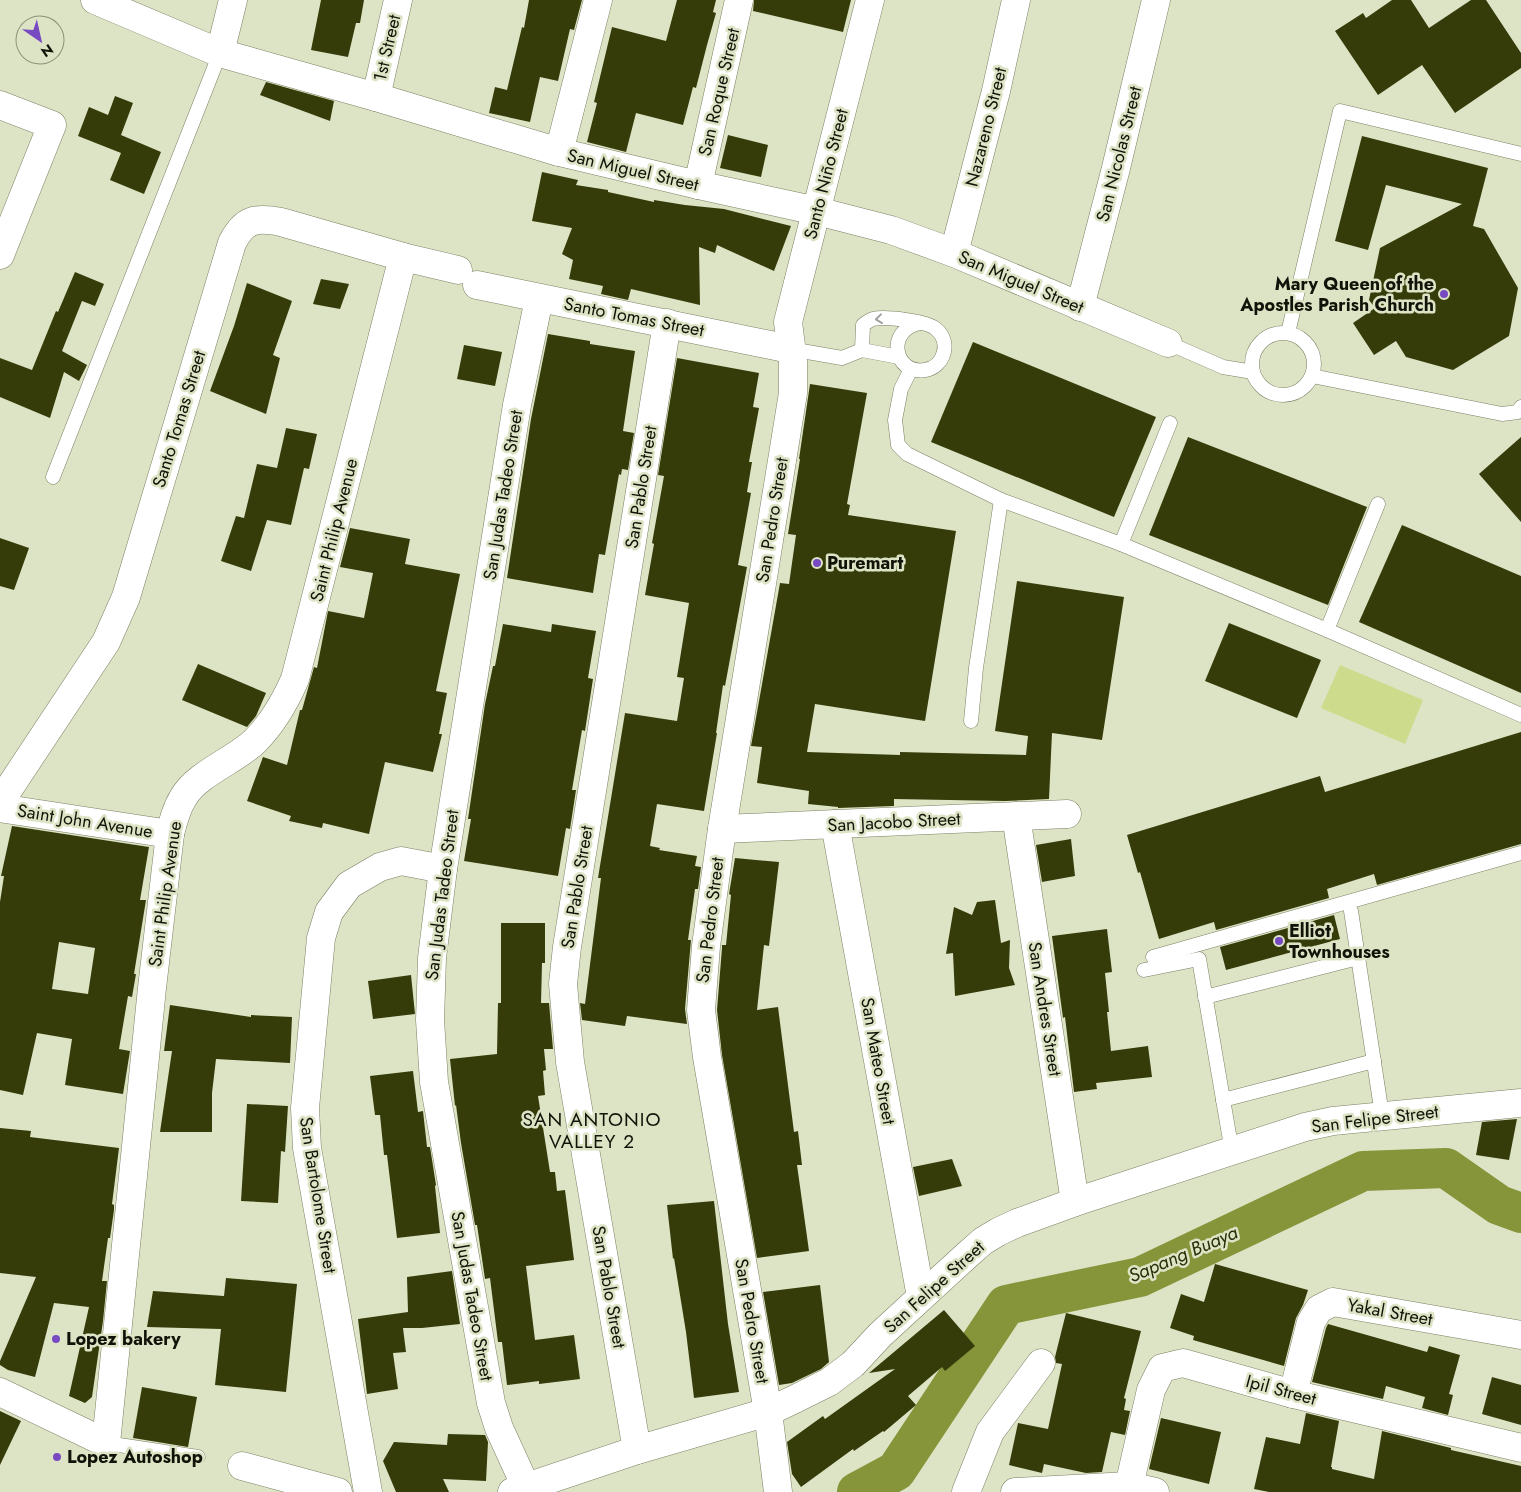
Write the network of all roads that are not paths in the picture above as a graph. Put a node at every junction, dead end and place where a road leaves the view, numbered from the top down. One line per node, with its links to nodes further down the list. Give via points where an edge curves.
1 (96, 0): 9 (street, San Miguel Street)
2 (233, 0): 9 (street)
3 (398, 0): 10 (street, 1st Street)
4 (598, 0): 12 (street)
5 (739, 0): 14 (street, San Roque Street)
6 (870, 0): 15 (street, Santo Niño Street)
7 (1016, 0): 16 (street, Nazareno Street)
8 (1156, 0): 20 (street, San Nicolas Street)
9 (220, 53): 10 (street, San Miguel Street); 33 (lane)
10 (376, 97): 12 (street, San Miguel Street)
11 (0, 105): 17 (street, via 52,125)
12 (559, 152): 14 (street, San Miguel Street)
13 (1521, 154): 23 (lane, via 1340,110)
14 (698, 185): 15 (street, San Miguel Street)
15 (818, 211): 16 (street, San Miguel Street, via 891,230); 25 (street, Santo Niño Street, via 788,322)
16 (954, 254): 20 (street, San Miguel Street)
17 (0, 255)
18 (403, 257): 19 (street, Santo Tomas Street); 40 (street, Santo Tomas Street, via 263,219 249,222 238,231 126,597 106,642); 46 (street, Saint Philip Avenue, via 296,680 284,704 254,742 198,781 184,796)
19 (539, 299): 22 (street, Santo Tomas Street); 48 (street, San Judas Tadeo Street, via 516,415)
20 (1080, 307): 24 (street, San Miguel Street)
21 (920, 323): 26 (lane, one-way to 26, via 896,318 872,319 863,325); 27 (lane, via 901,334); 28 (lane, via 929,324 942,335 945,352 942,360 928,370)
22 (667, 324): 25 (street, Santo Tomas Street); 68 (street, San Pablo Street, via 563,984 570,1062)
23 (1288, 333): 29 (lane, via 1268,336 1260,343 1254,352); 30 (lane, via 1297,335 1310,348 1314,357)
24 (1168, 343): 29 (lane, via 1223,367)
25 (790, 349): 26 (lane, via 842,358); 45 (street, San Pedro Street, via 793,393)
26 (862, 350): 27 (lane)
27 (899, 357): 28 (lane)
28 (911, 369): 34 (lane, via 900,388 895,420 898,444 912,457)
29 (1253, 372): 30 (lane, via 1263,388 1281,395 1299,390)
30 (1312, 376): 31 (lane, via 1502,414 1518,412)
31 (1521, 407)
32 (1170, 424): 36 (lane)
33 (53, 477)
34 (1001, 500): 36 (lane); 39 (lane)
35 (1378, 504): 37 (lane)
36 (1121, 544): 37 (lane)
37 (1327, 630): 38 (lane)
38 (1521, 715)
39 (971, 722)
40 (0, 802)
41 (0, 808): 46 (street, Saint John Avenue)
42 (1067, 814): 43 (street, San Jacobo Street)
43 (1016, 816): 44 (street, San Jacobo Street); 59 (street, San Andres Street)
44 (835, 824): 45 (street, San Jacobo Street); 60 (street, San Mateo Street)
45 (722, 829): 65 (street, San Pedro Street, via 701,1010 706,1056)
46 (170, 834): 66 (street, Saint Philip Avenue)
47 (1521, 853): 50 (lane)
48 (443, 869): 72 (street, San Judas Tadeo Street, via 432,958 430,1020 434,1082 491,1403); 75 (street, San Bartolome Street, via 401,861 380,867 349,885 329,912 321,938 304,1108 307,1148)
49 (1351, 912): 51 (lane)
50 (1153, 957)
51 (1358, 958): 53 (lane); 54 (lane)
52 (1144, 970): 53 (lane, via 1198,958)
53 (1205, 997): 55 (lane)
54 (1374, 1061): 55 (lane); 57 (lane)
55 (1223, 1100): 58 (lane)
56 (1521, 1103): 57 (street, San Felipe Street)
57 (1382, 1115): 58 (street, San Felipe Street, via 1305,1127)
58 (1232, 1152): 59 (street, San Felipe Street)
59 (1075, 1202): 60 (street, San Felipe Street, via 1017,1223 983,1241)
60 (921, 1297): 65 (street, San Felipe Street, via 853,1364 829,1382)
61 (1521, 1334): 64 (street, Yakal Street, via 1333,1302 1319,1310 1311,1322)
62 (1041, 1362): 76 (street, via 990,1432)
63 (0, 1392): 66 (street)
64 (1294, 1394): 67 (street, Ipil Street); 73 (street, Ipil Street, via 1182,1363 1162,1368 1151,1390)
65 (768, 1412): 68 (street, San Felipe Street); 71 (street, San Pedro Street)
66 (106, 1443): 69 (lane)
67 (1521, 1448)
68 (637, 1450): 72 (street, San Felipe Street)
69 (198, 1457)
70 (242, 1466): 74 (street)
71 (777, 1484)
72 (519, 1489)
73 (1142, 1489): 78 (street)
74 (338, 1492)
75 (368, 1492)
76 (966, 1492): 77 (street)
77 (972, 1492)
78 (1015, 1492)

